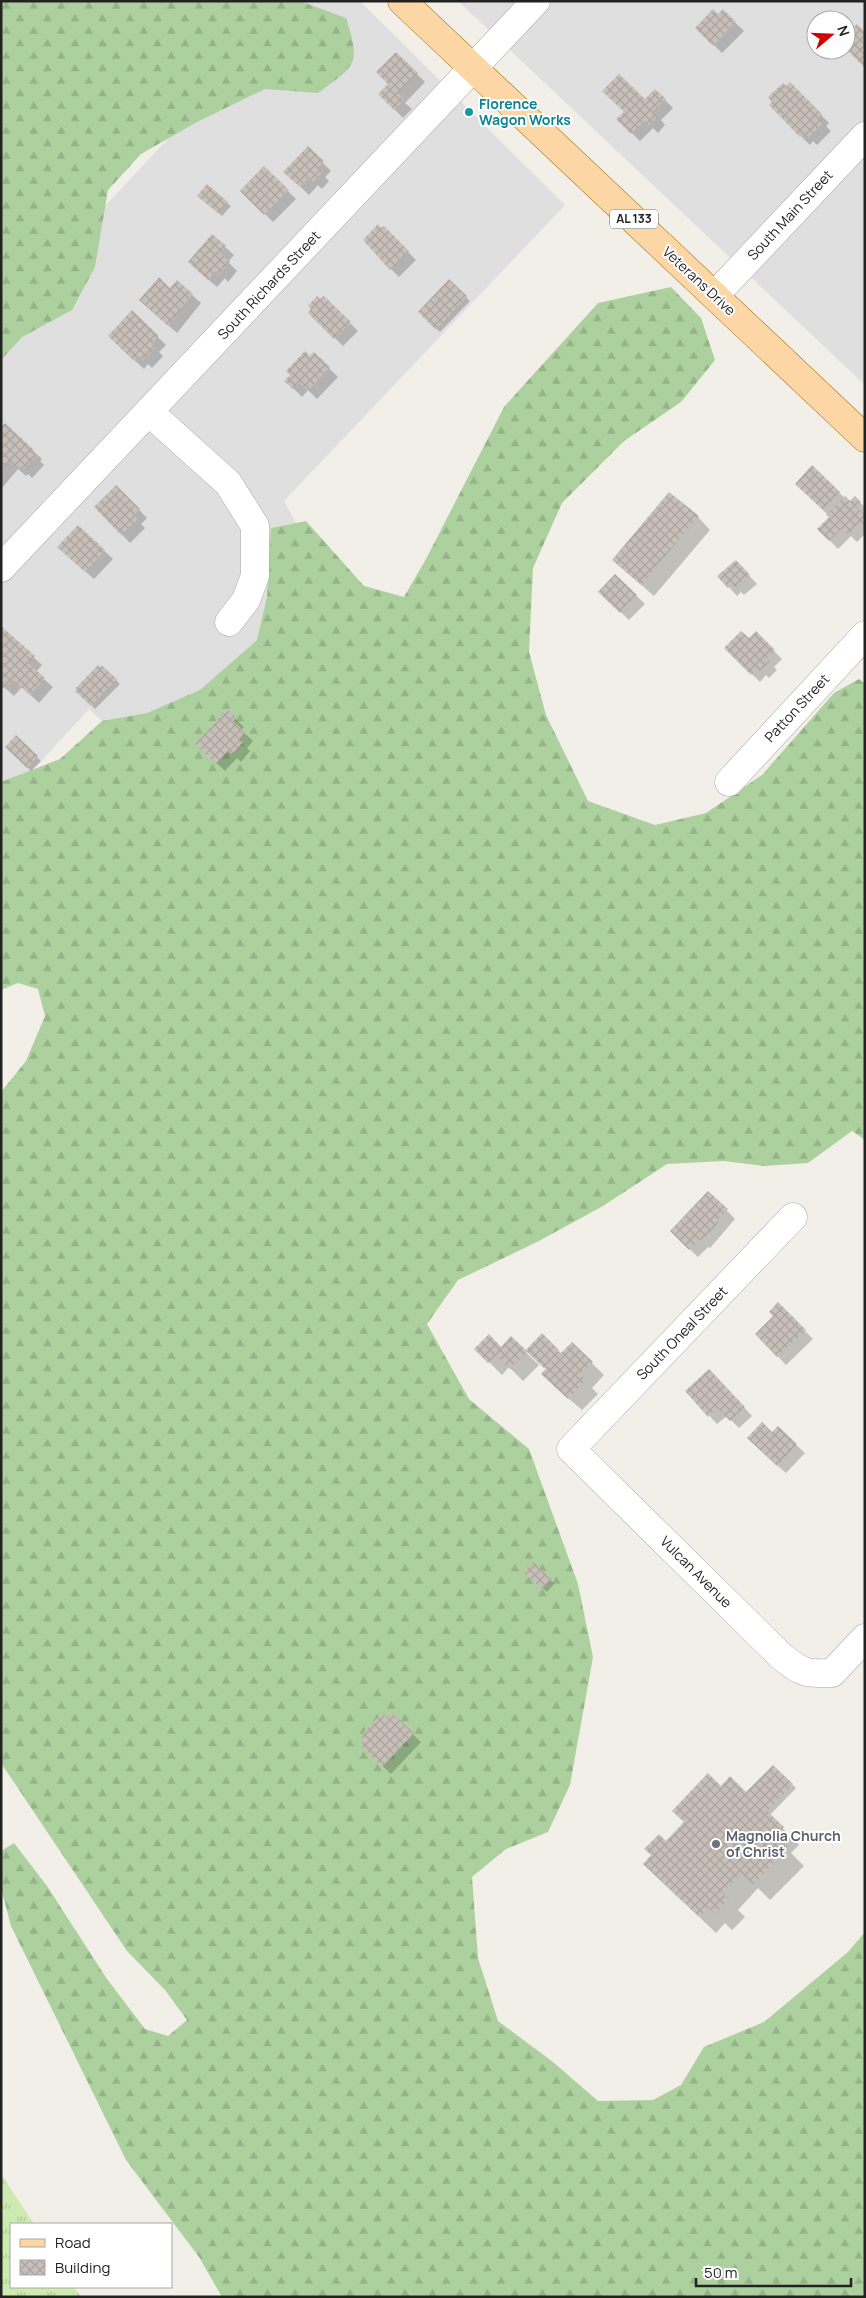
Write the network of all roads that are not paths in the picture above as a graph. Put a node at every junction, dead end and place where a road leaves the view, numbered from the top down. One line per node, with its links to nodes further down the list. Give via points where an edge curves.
1 (402, 1): 3 (main road, Veterans Drive / AL 133)
2 (536, 1): 3 (street, South Richards Street)
3 (473, 68): 5 (main road, Veterans Drive / AL 133); 6 (street, South Richards Street)
4 (865, 136): 5 (street, South Main Street)
5 (715, 295): 7 (main road, Veterans Drive / AL 133)
6 (149, 412): 8 (street, South Richards Street); 9 (street, via 228,482 255,526 255,576 246,600)
7 (865, 438)
8 (1, 568)
9 (229, 622)
10 (862, 644): 11 (street, Patton Street)
11 (729, 782)
12 (793, 1217): 13 (street, South Oneal Street)
13 (571, 1449): 14 (street, Vulcan Avenue, via 800,1671 832,1673)
14 (865, 1638)

